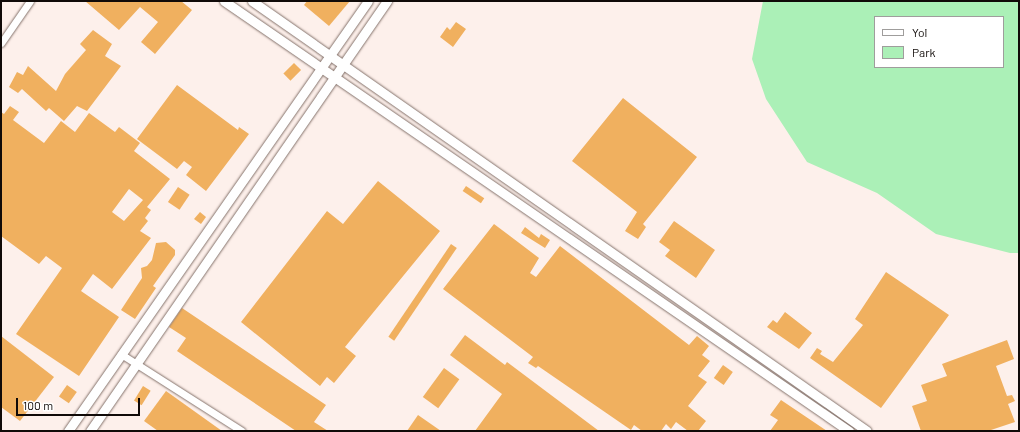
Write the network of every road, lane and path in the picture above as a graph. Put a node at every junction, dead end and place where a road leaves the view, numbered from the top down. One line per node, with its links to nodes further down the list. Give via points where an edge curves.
1 (30, 1): 6 (street)
2 (224, 1): 9 (street)
3 (252, 1): 7 (street)
4 (368, 1): 7 (street)
5 (387, 1): 8 (street)
6 (1, 43)
7 (331, 55): 8 (street); 9 (street)
8 (343, 63): 10 (street); 17 (street)
9 (321, 69): 10 (street); 11 (street)
10 (335, 78): 12 (street); 16 (street)
11 (121, 354): 12 (street); 13 (street)
12 (137, 364): 14 (street); 15 (street)
13 (68, 431)
14 (90, 431)
15 (242, 431)
16 (848, 431)
17 (867, 431)

